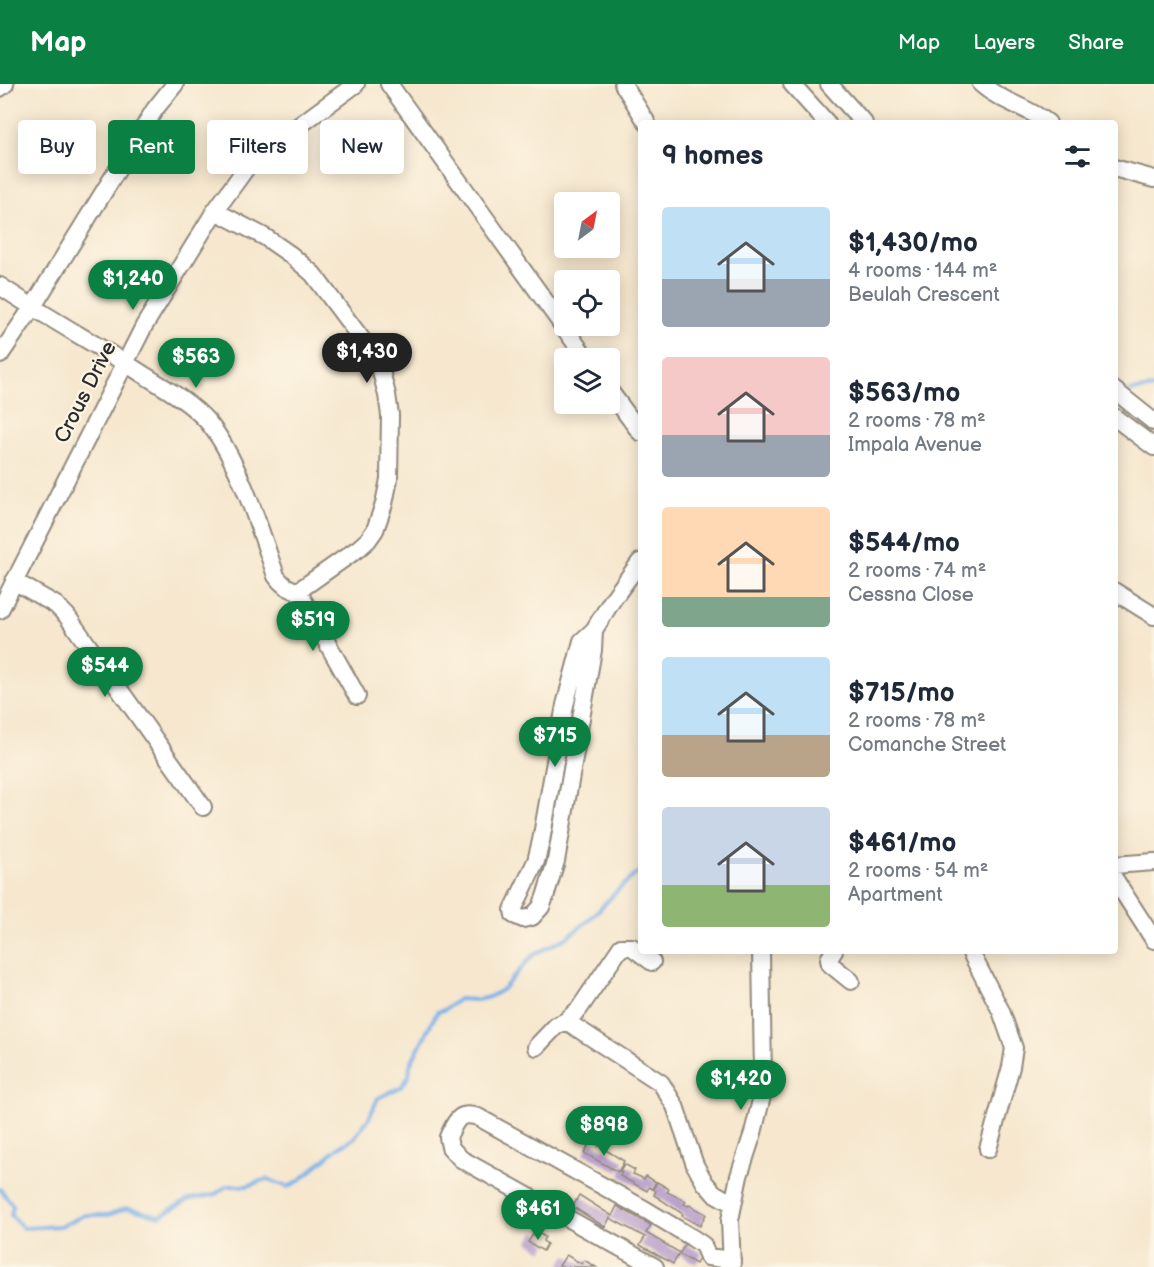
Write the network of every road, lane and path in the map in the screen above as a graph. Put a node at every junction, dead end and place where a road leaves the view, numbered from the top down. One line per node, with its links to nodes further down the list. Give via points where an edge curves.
1 (5, 84): 9 (street)
2 (175, 84): 18 (street, via 145,125)
3 (356, 84): 16 (street, Crous Drive, via 252,160)
4 (389, 84): 19 (street)
5 (623, 84): 10 (street)
6 (792, 84): 11 (street)
7 (829, 84): 12 (street)
8 (981, 84): 13 (street)
9 (0, 88)
10 (645, 120)
11 (824, 120)
12 (861, 120)
13 (1044, 120)
14 (1118, 169): 15 (street)
15 (1154, 179)
16 (215, 210): 21 (street, Crous Drive); 30 (street, via 282,249 313,274 372,353 387,395 389,479 375,530 359,548)
17 (0, 286): 18 (street)
18 (32, 308): 20 (street); 21 (street)
19 (579, 348)
20 (0, 355)
21 (125, 363): 29 (street, Crous Drive); 30 (street, via 177,396 207,422 237,472 276,576 281,584)
22 (1118, 393): 25 (street)
23 (620, 405): 26 (street)
24 (1118, 420): 27 (street)
25 (1154, 422)
26 (638, 429)
27 (1154, 447)
28 (638, 565): 34 (street)
29 (14, 581): 32 (street, Crous Drive); 36 (street, via 67,615)
30 (298, 591): 35 (street)
31 (1118, 594): 33 (street)
32 (0, 610)
33 (1154, 616)
34 (594, 630): 34 (street, via 555,861 541,907 532,917 520,919 513,910 536,861 575,662 582,641)
35 (357, 696)
36 (203, 807)
37 (1154, 862): 38 (street)
38 (1118, 865)
39 (1118, 884): 40 (street)
40 (1154, 940)
41 (638, 952): 48 (street, via 621,947 579,1009)
42 (641, 954): 46 (street)
43 (761, 954): 51 (street, via 762,1096)
44 (832, 954): 47 (street, via 830,964)
45 (972, 954): 50 (street, via 1001,1011 1014,1048)
46 (652, 962)
47 (852, 981)
48 (566, 1021): 49 (street); 51 (street, via 661,1083 675,1106 705,1183)
49 (536, 1047)
50 (988, 1149)
51 (733, 1203): 52 (street)
52 (719, 1262): 53 (street, via 704,1245 646,1210 478,1117 460,1117 448,1137 450,1147 461,1159)
53 (655, 1267)

